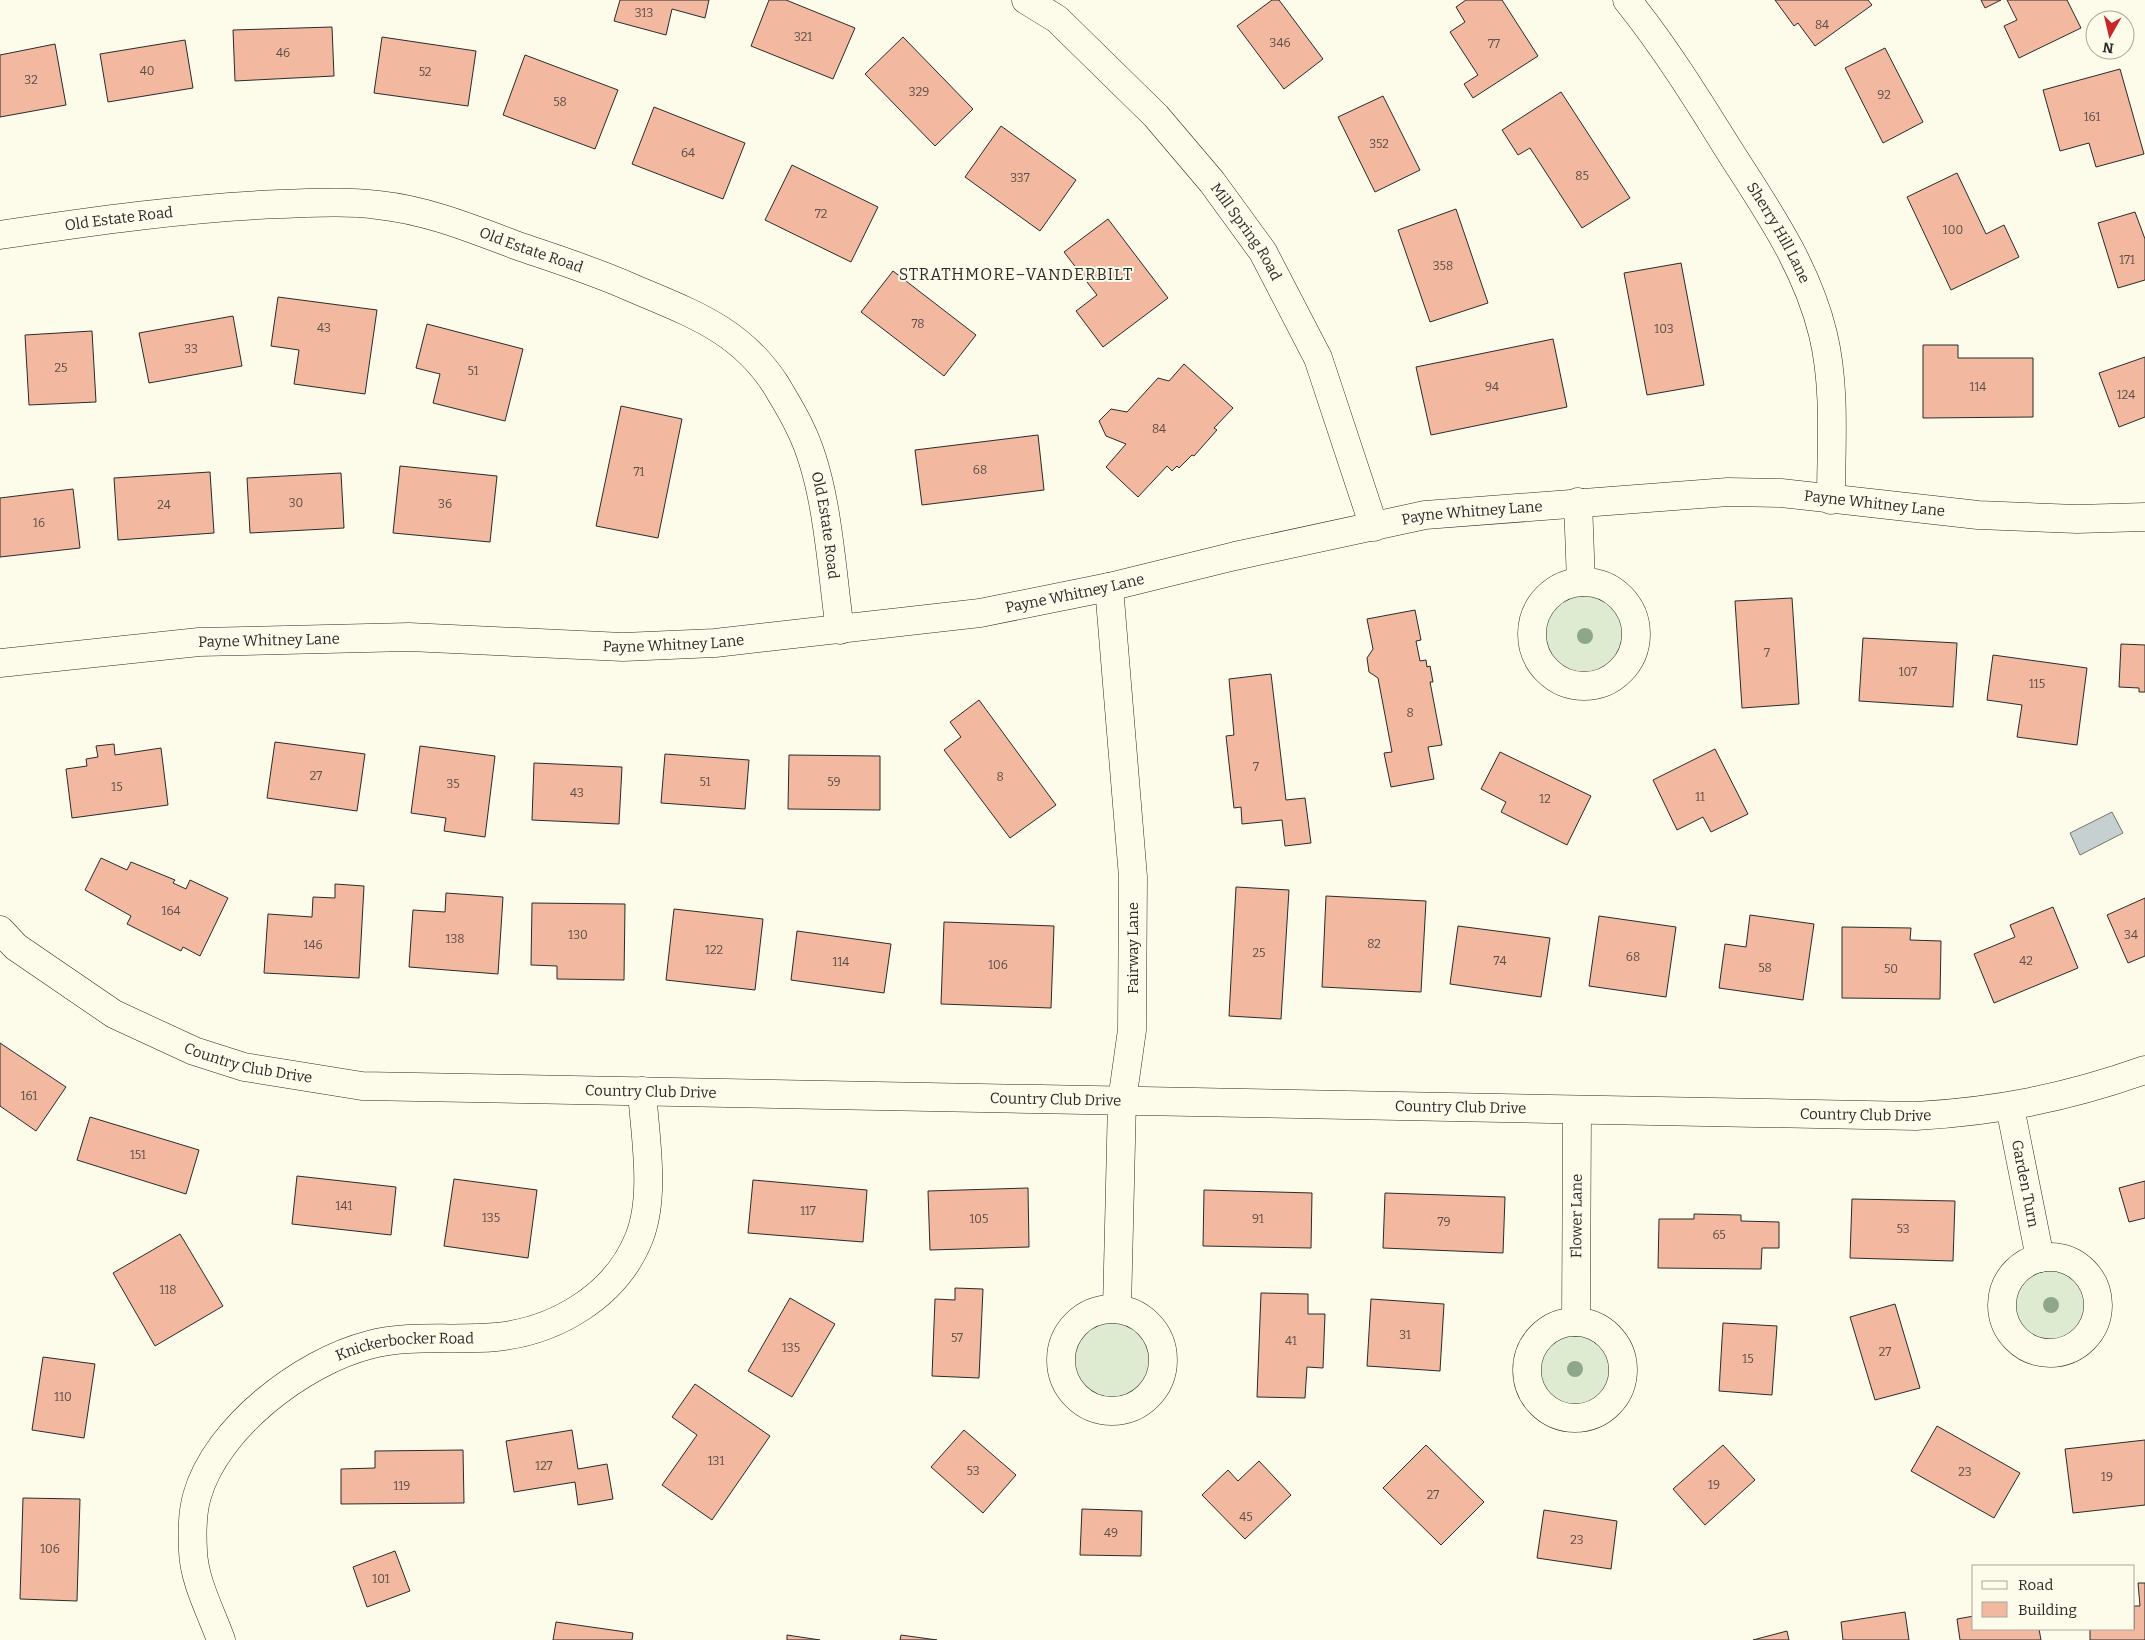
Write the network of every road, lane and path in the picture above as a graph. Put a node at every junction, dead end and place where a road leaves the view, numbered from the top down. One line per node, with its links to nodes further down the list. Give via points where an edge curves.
1 (1026, 0): 7 (street, Mill Spring Road, via 1057,19 1156,116 1212,182 1263,252 1318,358)
2 (1627, 0): 4 (street, Sherry Hill Lane, via 1702,108 1779,229 1812,295 1823,336 1832,400)
3 (0, 236): 10 (street, Old Estate Road, via 229,206 336,202 379,205 448,220 612,280 694,315 720,328 748,349 775,384 801,429 823,507)
4 (1831, 500): 5 (street, Payne Whitney Lane, via 1755,491); 6 (street, Payne Whitney Lane, via 1978,515 2077,519)
5 (1578, 502): 7 (street, Payne Whitney Lane, via 1426,516); 8 (street)
6 (2145, 517)
7 (1374, 527): 9 (street, Payne Whitney Lane)
8 (1581, 582)
9 (1109, 587): 10 (street, Payne Whitney Lane, via 980,613); 15 (street, Fairway Lane, via 1133,877 1132,1030)
10 (840, 630): 11 (street, Payne Whitney Lane, via 715,643 624,647 409,637 200,642)
11 (0, 663)
12 (0, 930): 14 (street, Country Club Drive, via 16,947 114,1014 194,1052 244,1067 362,1086)
13 (2145, 1070): 16 (street, Country Club Drive, via 2101,1086)
14 (642, 1091): 15 (street, Country Club Drive); 21 (street, Knickerbocker Road, via 648,1190 646,1216 639,1239 618,1274 599,1295 575,1312 533,1330 497,1337 370,1344 350,1351 324,1362 266,1399 233,1433 207,1471 196,1497 192,1524 193,1554)
15 (1122, 1101): 17 (street, Country Club Drive); 19 (street, Fairway Lane)
16 (2010, 1107): 17 (street, Country Club Drive, via 1916,1116); 18 (street, Garden Turn)
17 (1577, 1110): 20 (street, Flower Lane)
18 (2040, 1258)
19 (1117, 1309)
20 (1576, 1322)
21 (220, 1640)

